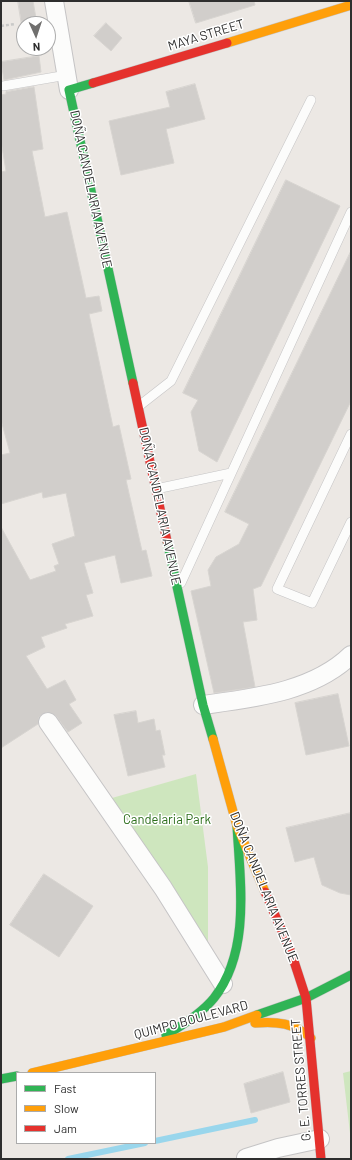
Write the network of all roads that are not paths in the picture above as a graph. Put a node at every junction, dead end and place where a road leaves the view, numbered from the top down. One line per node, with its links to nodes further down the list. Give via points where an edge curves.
1 (54, 1): 3 (street, DOÑA CANDELARIA AVENUE)
2 (351, 5): 3 (street, MAYA STREET)
3 (68, 83): 4 (lane); 7 (street, DOÑA CANDELARIA AVENUE)
4 (4, 86)
5 (311, 100): 7 (lane, via 171,382)
6 (351, 212): 9 (lane)
7 (138, 407): 10 (street, DOÑA CANDELARIA AVENUE)
8 (351, 434): 11 (lane, via 277,588 312,603)
9 (231, 473): 10 (lane); 12 (lane)
10 (156, 489): 12 (street, DOÑA CANDELARIA AVENUE)
11 (351, 522)
12 (178, 590): 14 (street, DOÑA CANDELARIA AVENUE)
13 (351, 655): 14 (street, via 338,668 300,686 246,699)
14 (204, 705): 16 (street, DOÑA CANDELARIA AVENUE)
15 (48, 722): 18 (street, via 159,882)
16 (237, 826): 18 (street, via 240,908 238,933 234,956); 19 (street, DOÑA CANDELARIA AVENUE, via 293,959)
17 (351, 975): 19 (street, QUIMPO BOULEVARD)
18 (223, 984): 22 (street, via 199,1012)
19 (306, 998): 20 (street, QUIMPO BOULEVARD); 21 (street, G. E. TORRES STREET)
20 (224, 1027): 21 (street, via 281,1023 295,1026); 22 (street, QUIMPO BOULEVARD)
21 (311, 1038): 26 (street, G. E. TORRES STREET)
22 (150, 1045): 23 (street, QUIMPO BOULEVARD)
23 (36, 1072)
24 (16, 1076): 25 (street)
25 (1, 1079)
26 (320, 1139): 27 (street); 28 (street, G. E. TORRES STREET)
27 (246, 1158)
28 (322, 1159)

